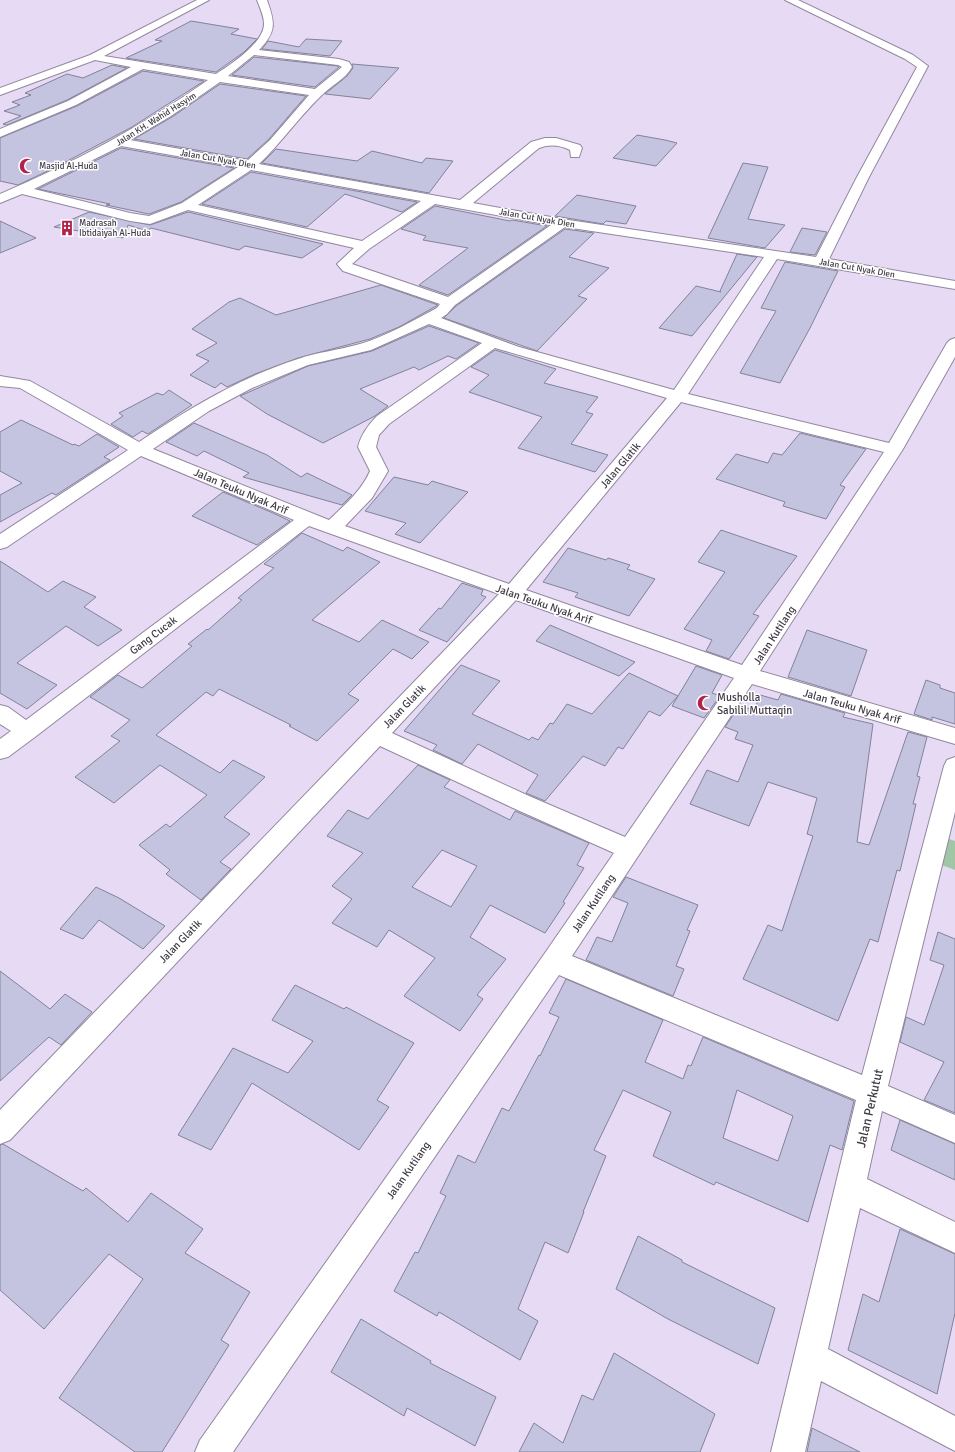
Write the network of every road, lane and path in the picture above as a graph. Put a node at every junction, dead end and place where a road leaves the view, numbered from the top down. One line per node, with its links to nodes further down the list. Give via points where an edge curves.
1 (204, 0): 5 (street)
2 (262, 0): 4 (street, Jalan KH. Wahid Hasyim, via 268,17 267,32)
3 (790, 0): 22 (street, via 924,66 863,176)
4 (251, 52): 7 (street, Jalan KH. Wahid Hasyim); 9 (street, via 347,65 344,72)
5 (94, 57): 6 (street); 8 (street)
6 (141, 66): 7 (street); 10 (street, via 72,103)
7 (218, 78): 9 (street); 11 (street, Jalan KH. Wahid Hasyim)
8 (0, 92)
9 (317, 93): 13 (street, via 274,143)
10 (0, 133)
11 (120, 142): 13 (street, Jalan Cut Nyak Dien); 14 (street, Jalan KH. Wahid Hasyim)
12 (575, 154): 17 (street, via 576,148 545,140 535,145)
13 (250, 165): 16 (street, Jalan Cut Nyak Dien); 18 (street)
14 (21, 190): 15 (street, Jalan KH. Wahid Hasyim); 18 (street, via 146,221)
15 (0, 199)
16 (433, 199): 17 (street, Jalan Cut Nyak Dien); 20 (street)
17 (464, 204): 19 (street, Jalan Cut Nyak Dien)
18 (187, 206): 20 (street)
19 (562, 222): 21 (street, Jalan Cut Nyak Dien); 24 (street)
20 (364, 246): 24 (street, via 347,259 344,264 348,268)
21 (773, 254): 22 (street, Jalan Cut Nyak Dien); 29 (street, Jalan Glatik)
22 (821, 262): 23 (street, Jalan Cut Nyak Dien)
23 (955, 285)
24 (450, 302): 25 (street)
25 (430, 319): 26 (street); 31 (street, via 366,347 303,362 246,385 203,407)
26 (494, 342): 29 (street); 33 (street, via 376,427 371,433 367,447 379,471 377,478)
27 (955, 342): 30 (street, Jalan Kutilang)
28 (0, 380): 31 (street, Jalan Teuku Nyak Arif, via 24,384)
29 (677, 396): 30 (street); 35 (street, Jalan Glatik)
30 (894, 449): 36 (street, Jalan Kutilang)
31 (142, 450): 32 (street, Jalan Teuku Nyak Arif); 34 (street)
32 (307, 519): 33 (street, Jalan Teuku Nyak Arif); 38 (street, Gang Cucak)
33 (332, 528): 35 (street, Jalan Teuku Nyak Arif)
34 (0, 543)
35 (512, 592): 36 (street, Jalan Teuku Nyak Arif); 39 (street, Jalan Glatik)
36 (747, 675): 40 (street, Jalan Teuku Nyak Arif); 43 (street, Jalan Kutilang)
37 (0, 714): 38 (street)
38 (27, 731): 41 (street, Gang Cucak)
39 (376, 735): 43 (street); 47 (street, Jalan Glatik)
40 (955, 736)
41 (0, 751)
42 (955, 766): 45 (street, Jalan Perkutut)
43 (629, 850): 44 (street, Jalan Kutilang)
44 (554, 962): 45 (street); 52 (street, Jalan Kutilang)
45 (872, 1092): 46 (street); 48 (street, Jalan Perkutut)
46 (955, 1129)
47 (0, 1130)
48 (850, 1187): 49 (street); 50 (street, Jalan Perkutut)
49 (955, 1238)
50 (810, 1357): 51 (street); 53 (street, Jalan Perkutut)
51 (955, 1434)
52 (212, 1452)
53 (788, 1452)

